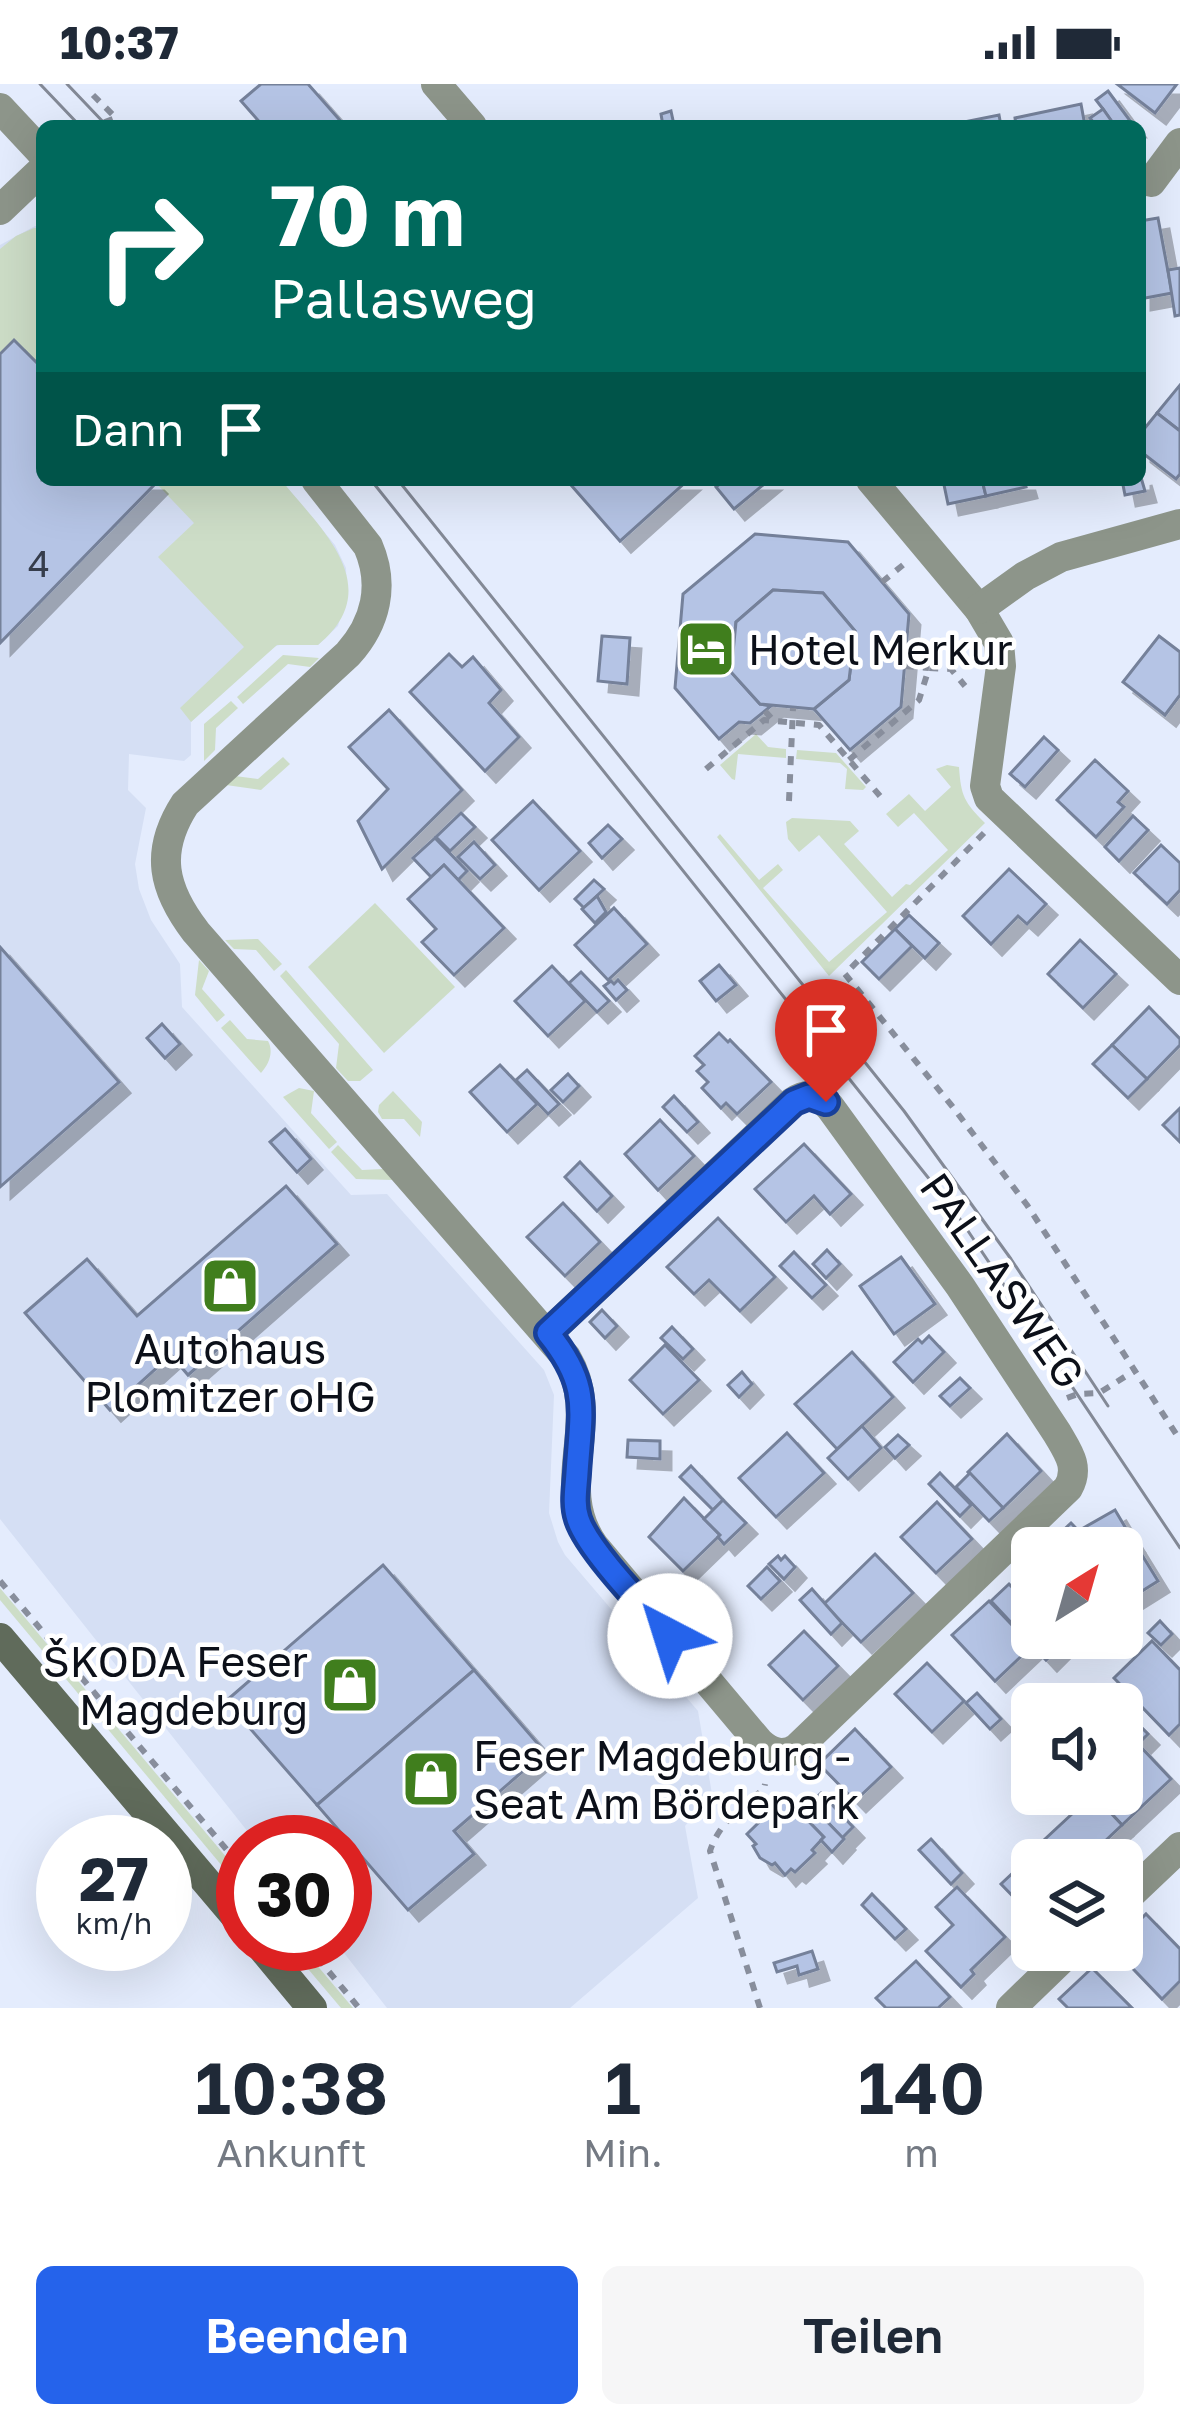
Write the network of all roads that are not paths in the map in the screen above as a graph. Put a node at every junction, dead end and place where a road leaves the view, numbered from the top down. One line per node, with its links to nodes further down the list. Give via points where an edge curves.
1 (436, 84): 3 (street)
2 (0, 108): 5 (street)
3 (467, 120)
4 (1180, 143): 7 (street)
5 (36, 147)
6 (36, 176): 8 (street)
7 (1157, 181)
8 (0, 210)
9 (321, 486): 14 (street, via 368,545 374,612 348,654 185,804 169,835 167,879 196,932)
10 (876, 486): 12 (street)
11 (1180, 524): 12 (street, via 1061,557)
12 (979, 609): 13 (street, via 1002,658 985,790)
13 (1180, 980)
14 (548, 1333): 14 (street, PALLASWEG, via 580,1388 580,1525 772,1752 797,1748 1074,1475 1057,1433 947,1268 815,1096 794,1102)
15 (0, 1638): 18 (main road)
16 (1180, 1846): 17 (street)
17 (1143, 1882)
18 (216, 1893)
19 (281, 1971): 21 (main road)
20 (1049, 1971): 22 (street)
21 (312, 2008)
22 (1011, 2008)

